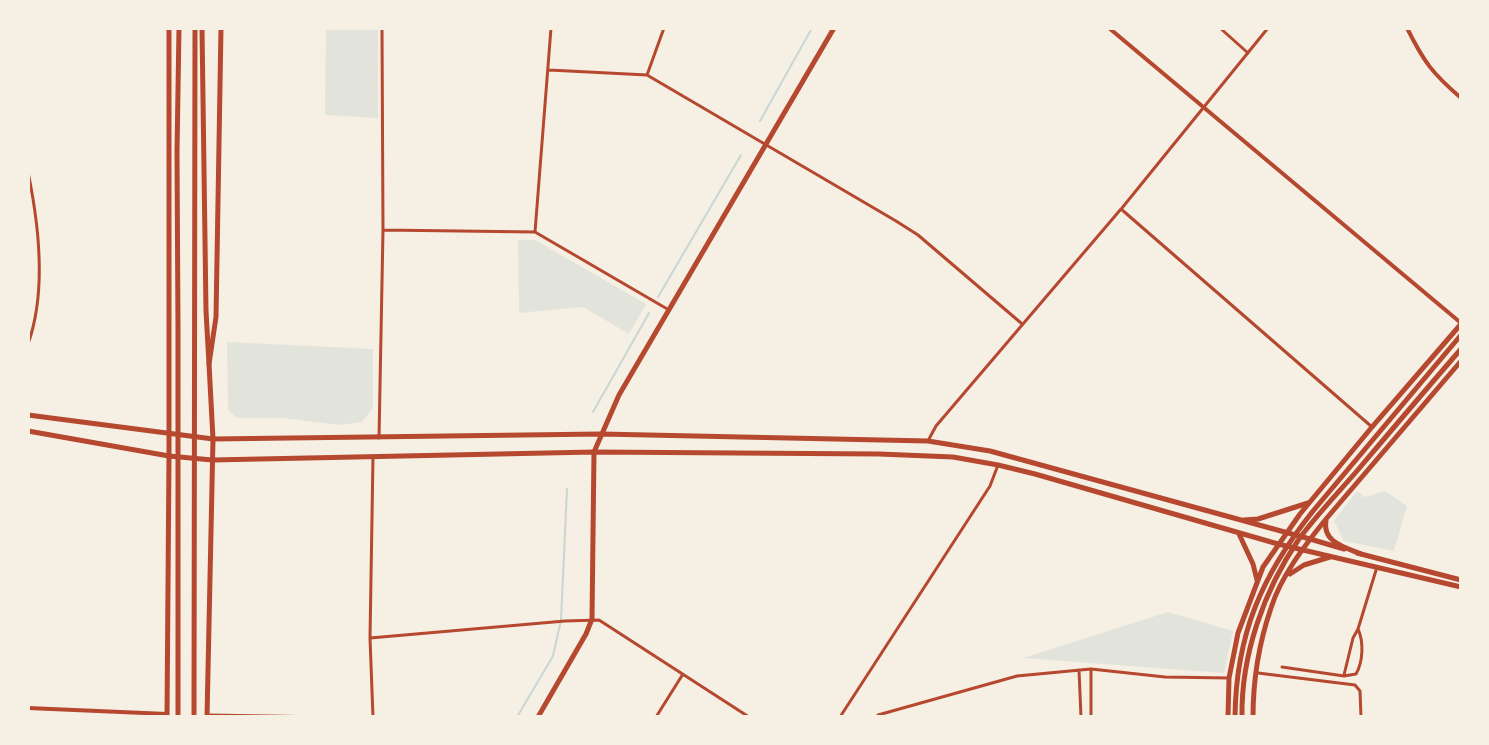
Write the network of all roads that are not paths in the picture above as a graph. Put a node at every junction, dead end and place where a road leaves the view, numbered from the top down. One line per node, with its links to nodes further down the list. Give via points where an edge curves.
1 (169, 28): 35 (main road)
2 (179, 28): 73 (main road)
3 (195, 28): 74 (main road)
4 (202, 28): 31 (main road)
5 (221, 28): 31 (main road, via 216,317)
6 (382, 28): 22 (street)
7 (551, 28): 15 (street)
8 (664, 28): 16 (street)
9 (834, 28): 19 (main road)
10 (1109, 28): 18 (street)
11 (1220, 28): 14 (street)
12 (1268, 28): 14 (street)
13 (1407, 28): 17 (street, via 1423,60)
14 (1248, 53): 18 (street)
15 (549, 70): 16 (street); 23 (street)
16 (647, 75): 19 (street)
17 (1461, 98)
18 (1204, 107): 21 (street); 26 (street)
19 (766, 144): 24 (main road); 25 (street, via 918,235)
20 (28, 172): 28 (street, via 39,272)
21 (1121, 209): 25 (street); 33 (street)
22 (383, 230): 23 (street); 37 (street)
23 (535, 232): 24 (street)
24 (669, 310): 36 (main road)
25 (1021, 324): 39 (street)
26 (1461, 324): 33 (main road)
27 (1461, 335): 85 (main road, via 1313,511 1272,569 1248,627 1237,674)
28 (28, 344)
29 (1461, 349): 86 (main road, via 1325,506 1279,572 1255,631)
30 (1461, 361): 46 (main road)
31 (209, 364): 38 (main road)
32 (28, 415): 35 (main road)
33 (1372, 427): 45 (main road)
34 (28, 431): 41 (main road)
35 (169, 434): 38 (main road); 41 (main road)
36 (601, 434): 37 (main road); 39 (main road); 40 (main road)
37 (379, 438): 38 (main road)
38 (213, 439): 43 (main road)
39 (928, 441): 47 (main road, via 990,451)
40 (594, 452): 42 (main road); 44 (main road, via 879,454); 60 (main road)
41 (169, 456): 43 (main road); 71 (main road)
42 (373, 457): 43 (main road); 62 (street)
43 (212, 460): 72 (main road)
44 (998, 465): 48 (main road); 80 (street, via 990,486)
45 (1309, 503): 47 (main road); 49 (main road)
46 (1326, 519): 50 (main road); 53 (main road, via 1326,534)
47 (1240, 520): 49 (main road)
48 (1239, 533): 51 (main road); 58 (main road)
49 (1287, 533): 50 (main road); 51 (main road)
50 (1310, 539): 52 (main road); 53 (main road)
51 (1278, 544): 52 (main road); 58 (main road)
52 (1303, 550): 54 (main road); 56 (main road)
53 (1361, 554): 57 (main road)
54 (1330, 557): 55 (main road); 56 (main road)
55 (1377, 567): 59 (main road); 61 (street)
56 (1286, 577): 66 (main road, via 1271,607)
57 (1461, 580)
58 (1257, 582): 69 (main road)
59 (1461, 587)
60 (592, 619): 62 (street); 67 (street); 77 (main road)
61 (1358, 629): 68 (street); 68 (street, via 1361,665 1356,674)
62 (370, 638): 76 (street)
63 (1282, 667): 68 (street)
64 (1091, 669): 65 (street); 69 (street); 83 (street)
65 (1079, 670): 81 (street, via 1017,676); 82 (street)
66 (1256, 673): 87 (main road); 88 (street, via 1355,685)
67 (683, 674): 78 (street); 79 (street)
68 (1344, 676)
69 (1229, 678): 84 (main road)
70 (28, 708): 71 (street)
71 (167, 715)
72 (207, 716): 75 (street)
73 (178, 717)
74 (194, 717)
75 (328, 717)
76 (373, 717)
77 (538, 717)
78 (656, 717)
79 (749, 717)
80 (840, 717)
81 (879, 717)
82 (1081, 717)
83 (1091, 717)
84 (1228, 717)
85 (1235, 717)
86 (1242, 717)
87 (1253, 717)
88 (1361, 717)

